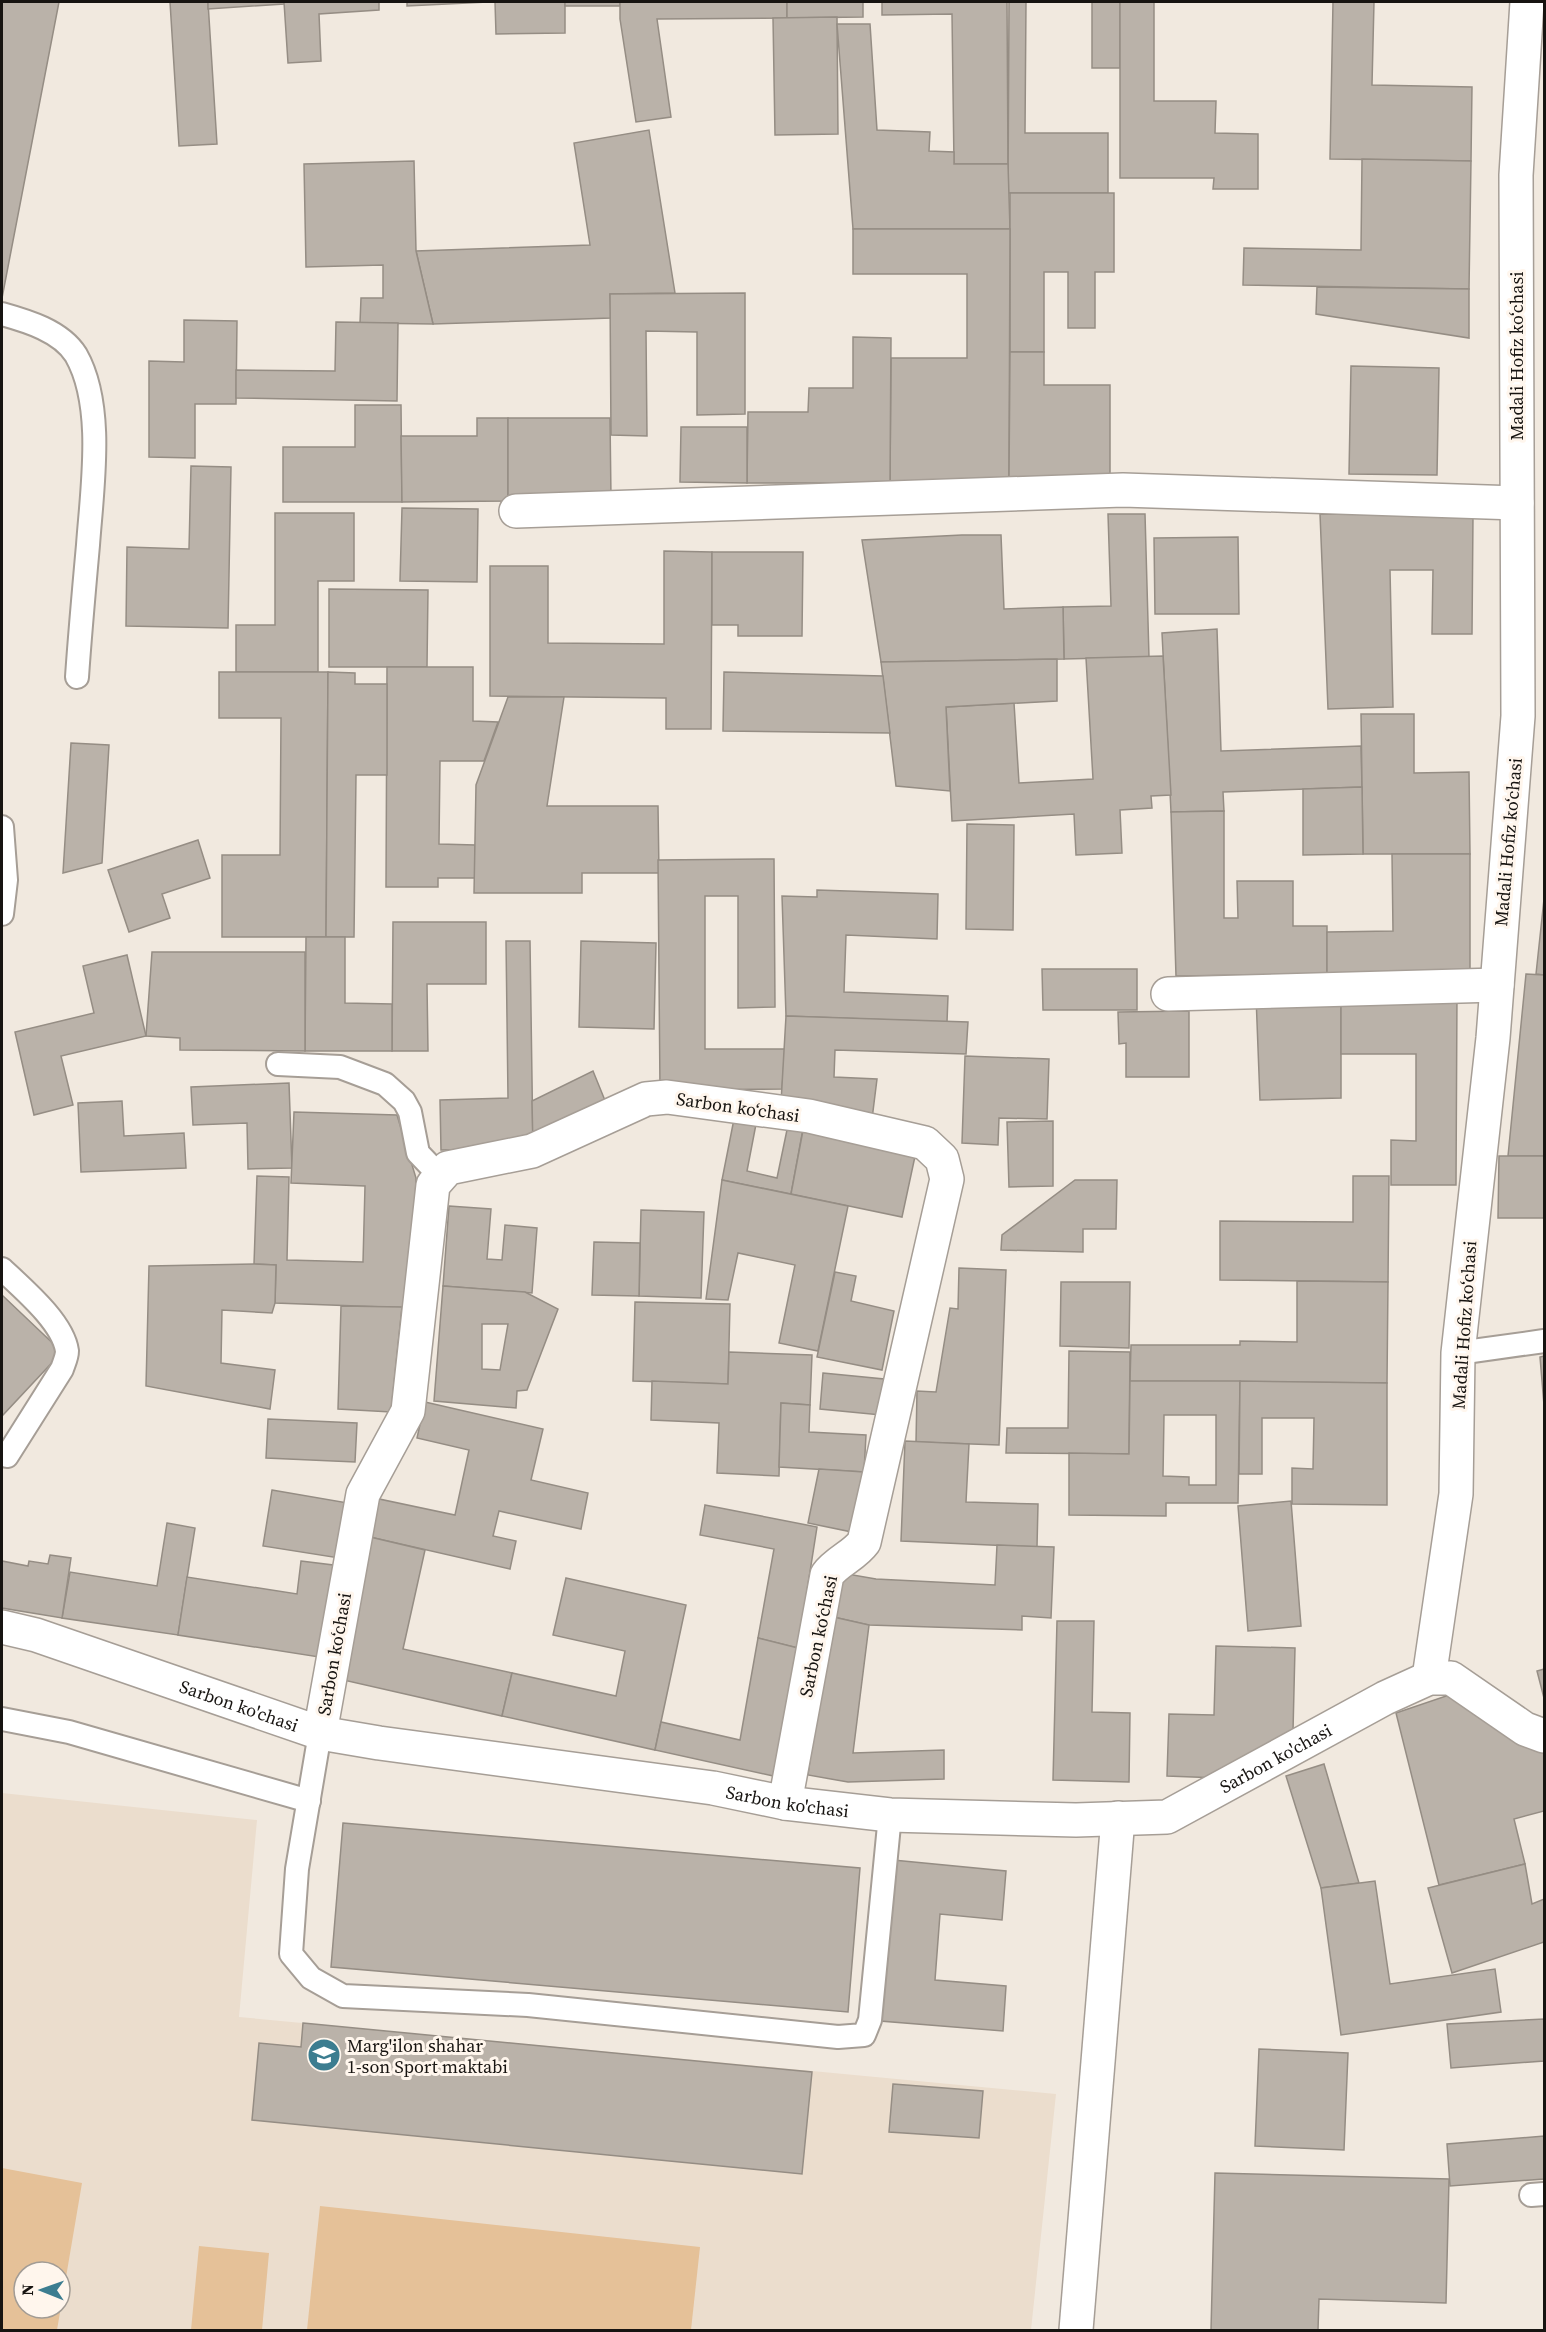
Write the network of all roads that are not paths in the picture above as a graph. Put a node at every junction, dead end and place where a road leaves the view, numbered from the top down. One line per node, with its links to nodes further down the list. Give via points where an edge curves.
1 (1527, 2): 3 (street, Madali Hofiz koʻchasi, via 1516,175)
2 (2, 314): 5 (lane, via 52,332 75,354 89,386 95,451)
3 (1517, 503): 4 (street, via 1123,490); 8 (street, Madali Hofiz koʻchasi, via 1518,716)
4 (516, 511)
5 (76, 677)
6 (2, 827): 7 (lane, via 6,880)
7 (2, 914)
8 (1497, 985): 9 (street); 14 (street, Madali Hofiz koʻchasi)
9 (1168, 994)
10 (278, 1064): 11 (lane, via 340,1067 385,1084 404,1101 418,1153)
11 (440, 1176): 19 (street, Sarbon koʻchasi, via 433,1185 408,1411 363,1494); 22 (street, Sarbon koʻchasi, via 448,1168 532,1151 646,1099 667,1097 809,1116 926,1143 942,1159 947,1179 864,1542 827,1575)
12 (2, 1269): 15 (lane, via 41,1305 64,1341 67,1353 62,1369)
13 (1545, 1341): 14 (lane)
14 (1458, 1353): 17 (street, Madali Hofiz koʻchasi, via 1456,1494)
15 (7, 1456)
16 (2, 1627): 19 (street, Sarbon ko'chasi, via 36,1635)
17 (1429, 1678): 20 (street, via 1451,1678 1525,1729); 24 (street, Sarbon ko'chasi, via 1167,1816)
18 (2, 1719): 21 (lane, via 69,1731)
19 (320, 1733): 21 (lane); 22 (street, Sarbon ko'chasi, via 714,1788)
20 (1545, 1736)
21 (309, 1801): 23 (lane, via 297,1869 291,1954 311,1978 343,1996 528,2005 838,2037 864,2035 870,2020)
22 (785, 1803): 23 (street, Sarbon ko'chasi)
23 (890, 1815): 24 (street, Sarbon ko'chasi)
24 (1118, 1818): 25 (street)
25 (1076, 2331)

